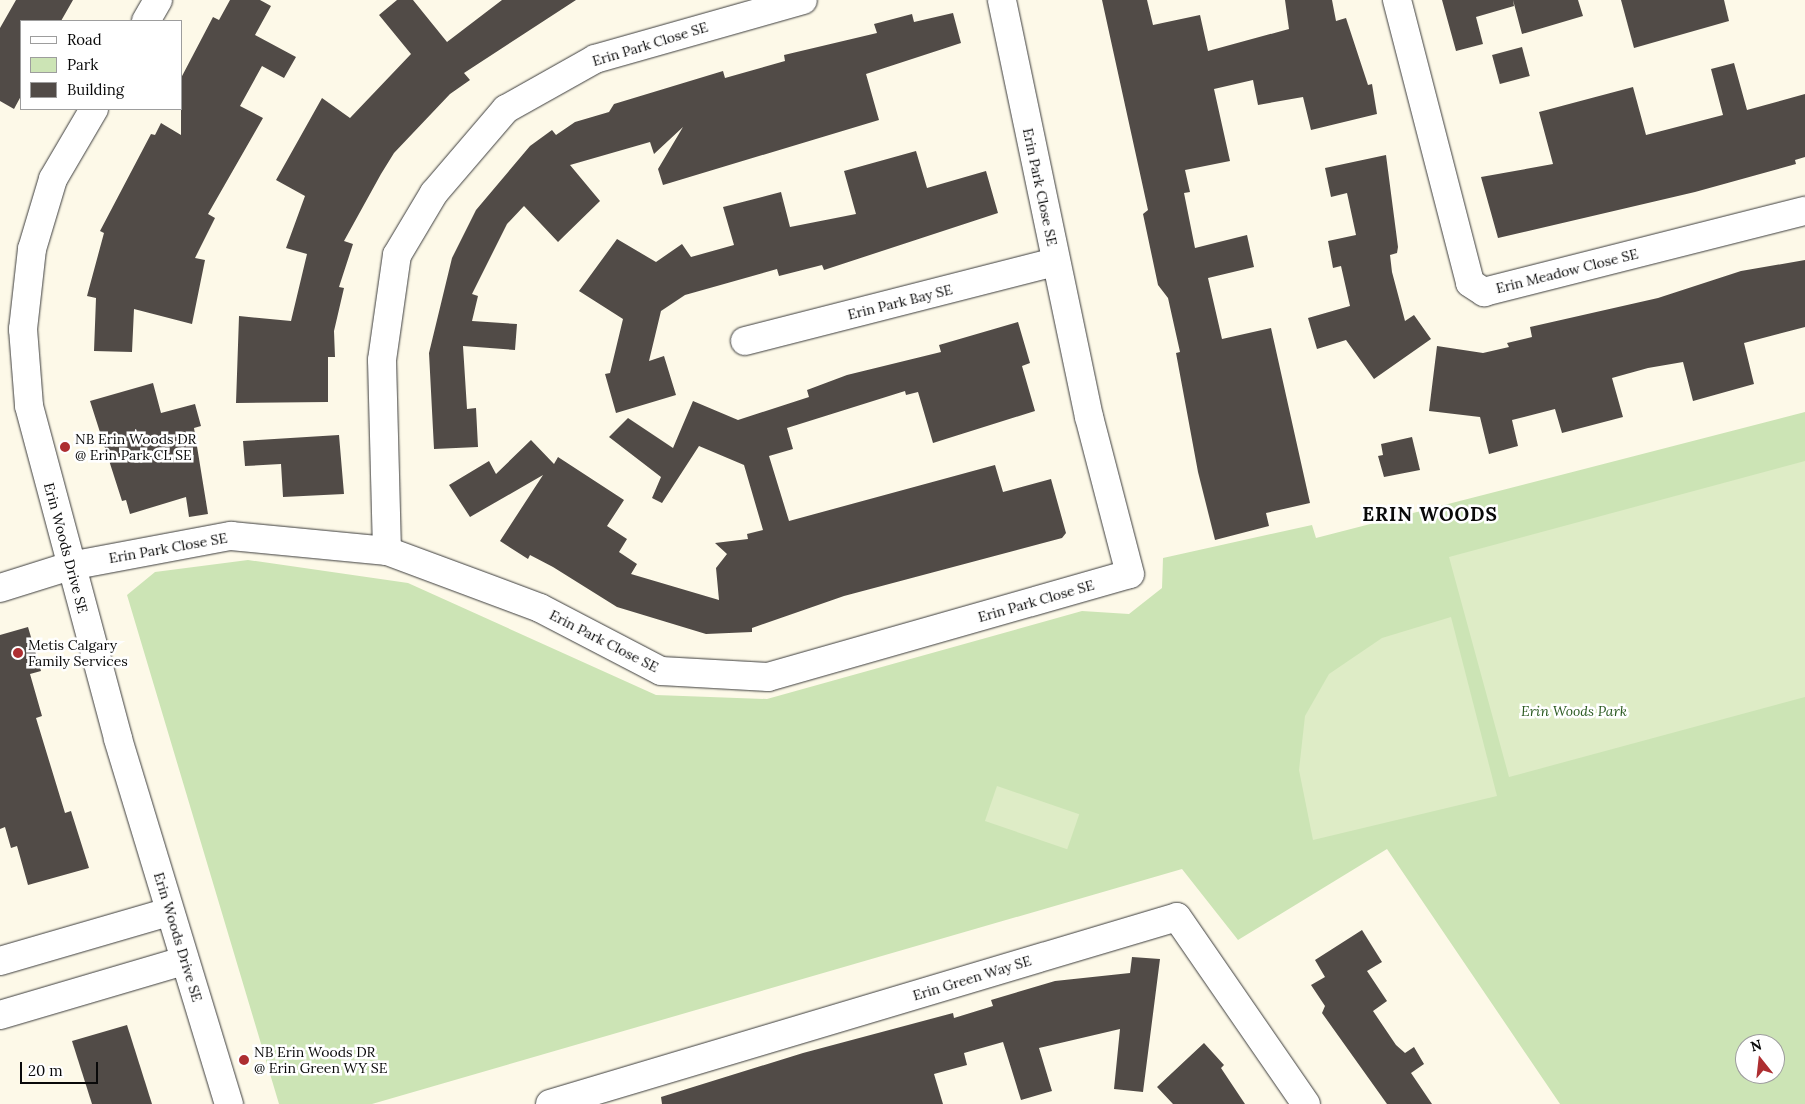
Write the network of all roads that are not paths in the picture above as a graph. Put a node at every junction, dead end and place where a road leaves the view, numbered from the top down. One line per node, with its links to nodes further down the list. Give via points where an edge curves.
1 (158, 0): 5 (street)
2 (803, 0): 10 (street, Erin Park Close SE, via 595,59 506,109 434,193 397,255 382,360)
3 (1002, 0): 8 (street, Erin Park Close SE)
4 (1398, 0): 7 (street, Erin Meadow Close SE, via 1470,283 1484,292)
5 (147, 20)
6 (93, 110): 11 (street, Erin Woods Drive SE, via 53,179 32,249 23,329 29,406)
7 (1805, 211)
8 (1055, 262): 9 (street, Erin Park Bay SE); 10 (street, Erin Park Close SE, via 1130,574 768,677 661,671 540,608)
9 (745, 341)
10 (387, 551): 11 (street, Erin Park Close SE, via 230,536)
11 (70, 566): 12 (street, Erin Park Close SE); 13 (street, Erin Woods Drive SE)
12 (0, 588)
13 (169, 912): 14 (street); 15 (street, Erin Woods Drive SE)
14 (0, 961)
15 (184, 962): 16 (street); 18 (street, Erin Woods Drive SE)
16 (0, 1016)
17 (617, 1095): 19 (street, Erin Green Way SE); 20 (street, Erin Green Way SE, via 1177,917)
18 (229, 1104)
19 (550, 1104)
20 (1306, 1104)

